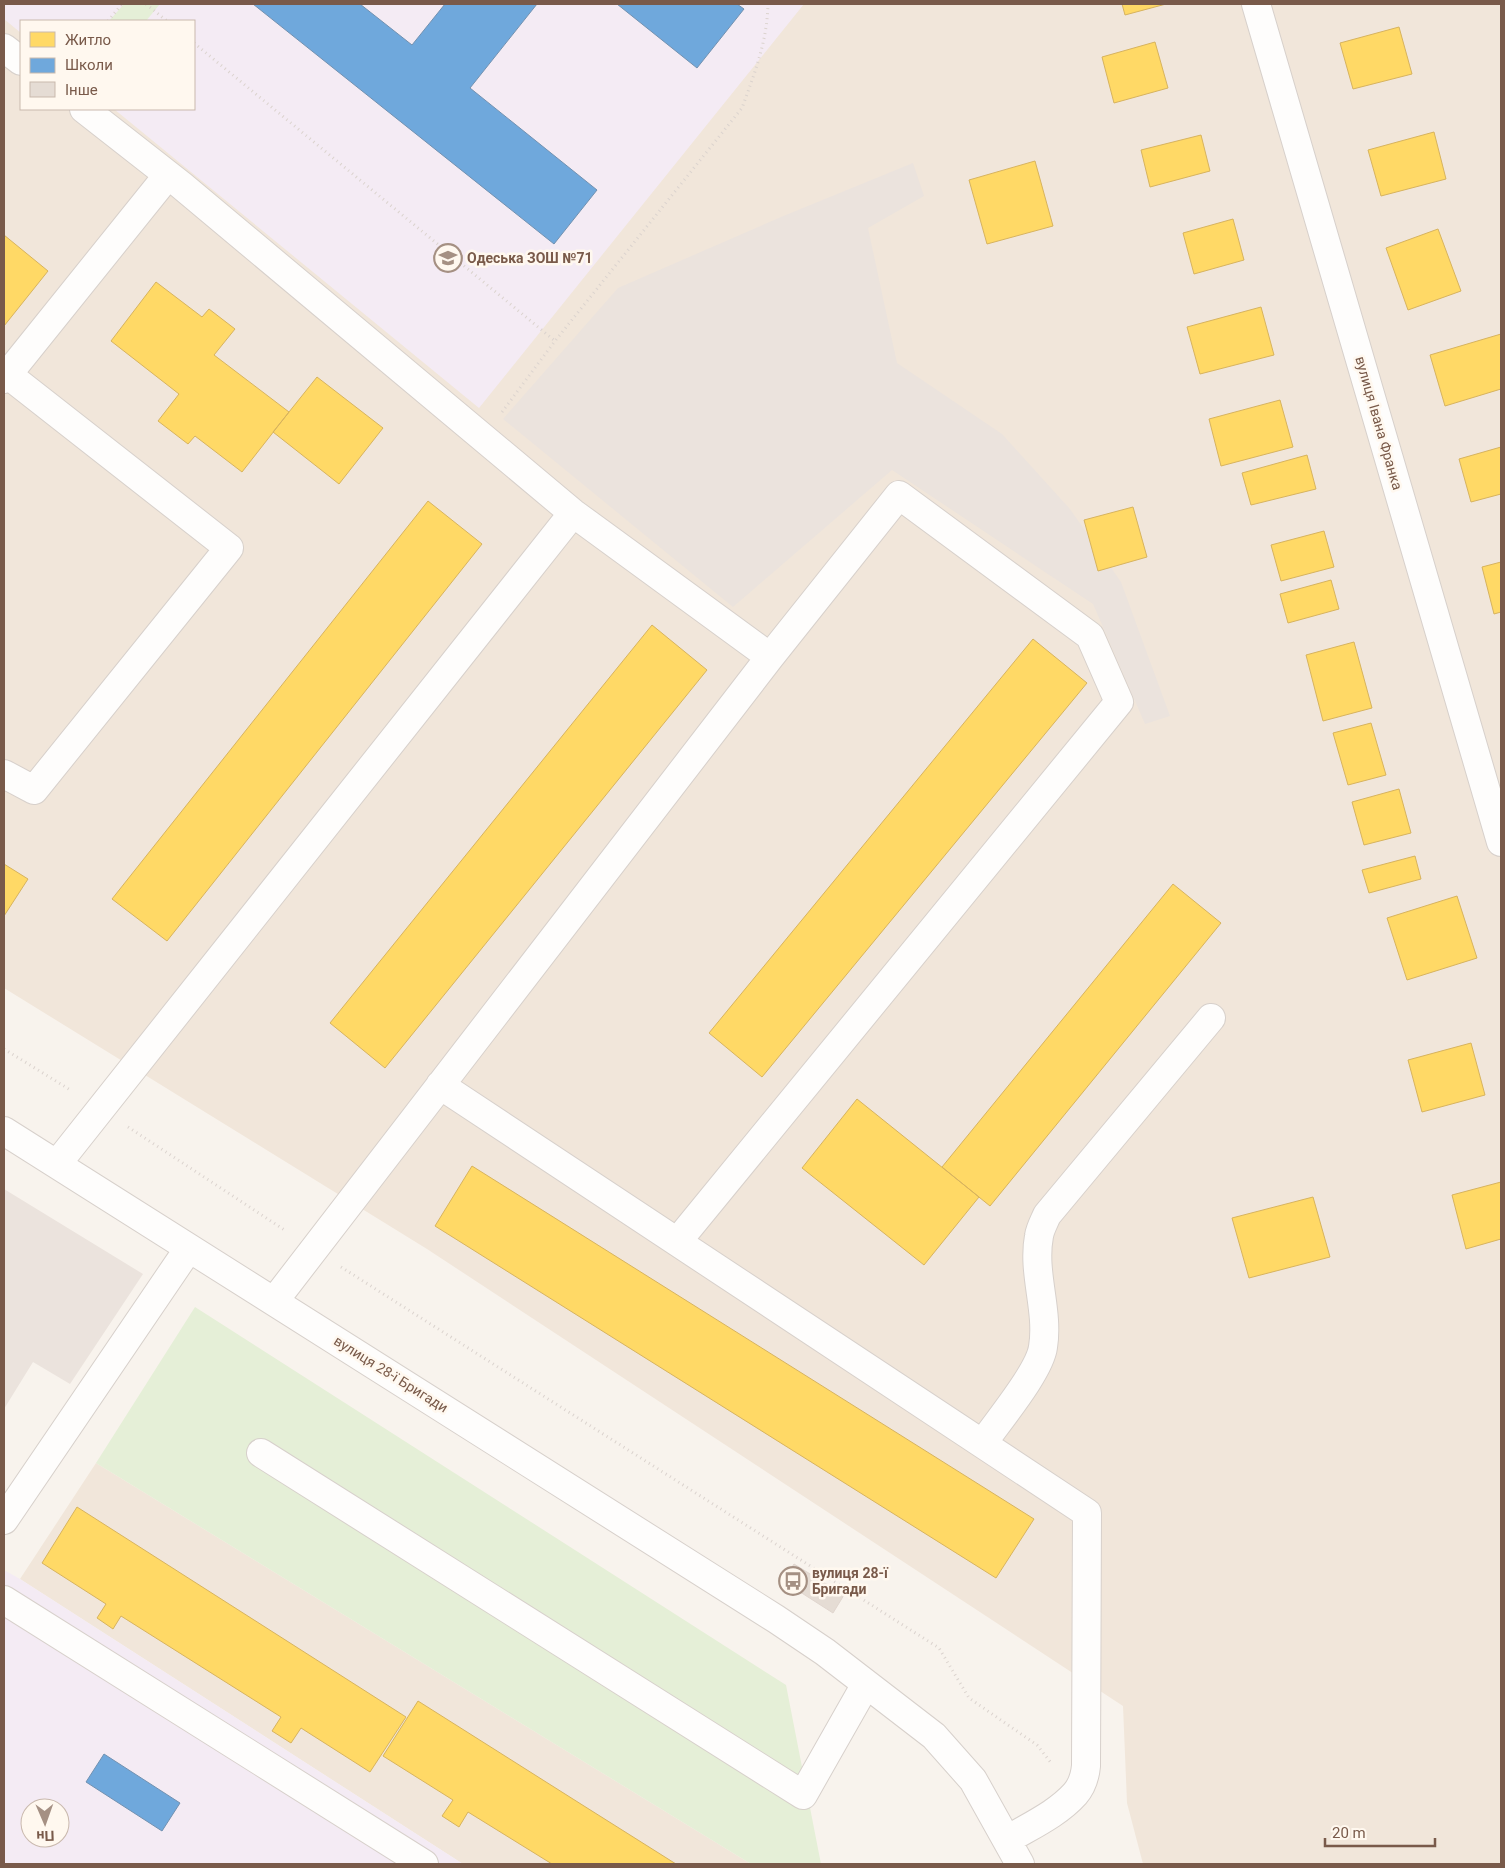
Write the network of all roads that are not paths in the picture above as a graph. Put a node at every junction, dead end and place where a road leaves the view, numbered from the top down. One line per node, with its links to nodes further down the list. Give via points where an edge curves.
1 (1256, 4): 10 (street, вулиця Івана Франка)
2 (4, 48): 3 (street)
3 (20, 60)
4 (85, 110): 5 (street)
5 (168, 175): 6 (street); 7 (street)
6 (6, 377): 9 (street, via 229,548 34,790)
7 (573, 513): 8 (street); 14 (street)
8 (770, 656): 12 (street); 15 (street, via 900,494 1090,636 1119,702)
9 (4, 774)
10 (1501, 842)
11 (1211, 1018): 18 (street, via 1048,1215 1039,1234 1036,1259 1045,1328 1043,1348 1038,1365)
12 (440, 1085): 15 (street); 17 (street)
13 (4, 1131): 14 (street, вулиця 28-ї Бригади)
14 (57, 1164): 16 (street, вулиця 28-ї Бригади)
15 (677, 1242): 18 (street)
16 (189, 1248): 17 (street, вулиця 28-ї Бригади); 20 (street)
17 (275, 1300): 22 (street, вулиця 28-ї Бригади, via 776,1619)
18 (983, 1443): 23 (street, via 1087,1513 1084,1778 1076,1793 1055,1811)
19 (261, 1453): 22 (street, via 804,1795)
20 (4, 1520)
21 (4, 1600): 24 (street)
22 (866, 1684): 23 (street, вулиця 28-ї Бригади, via 934,1736 972,1780)
23 (1007, 1840): 25 (street, вулиця 28-ї Бригади)
24 (424, 1864)
25 (1020, 1864)

